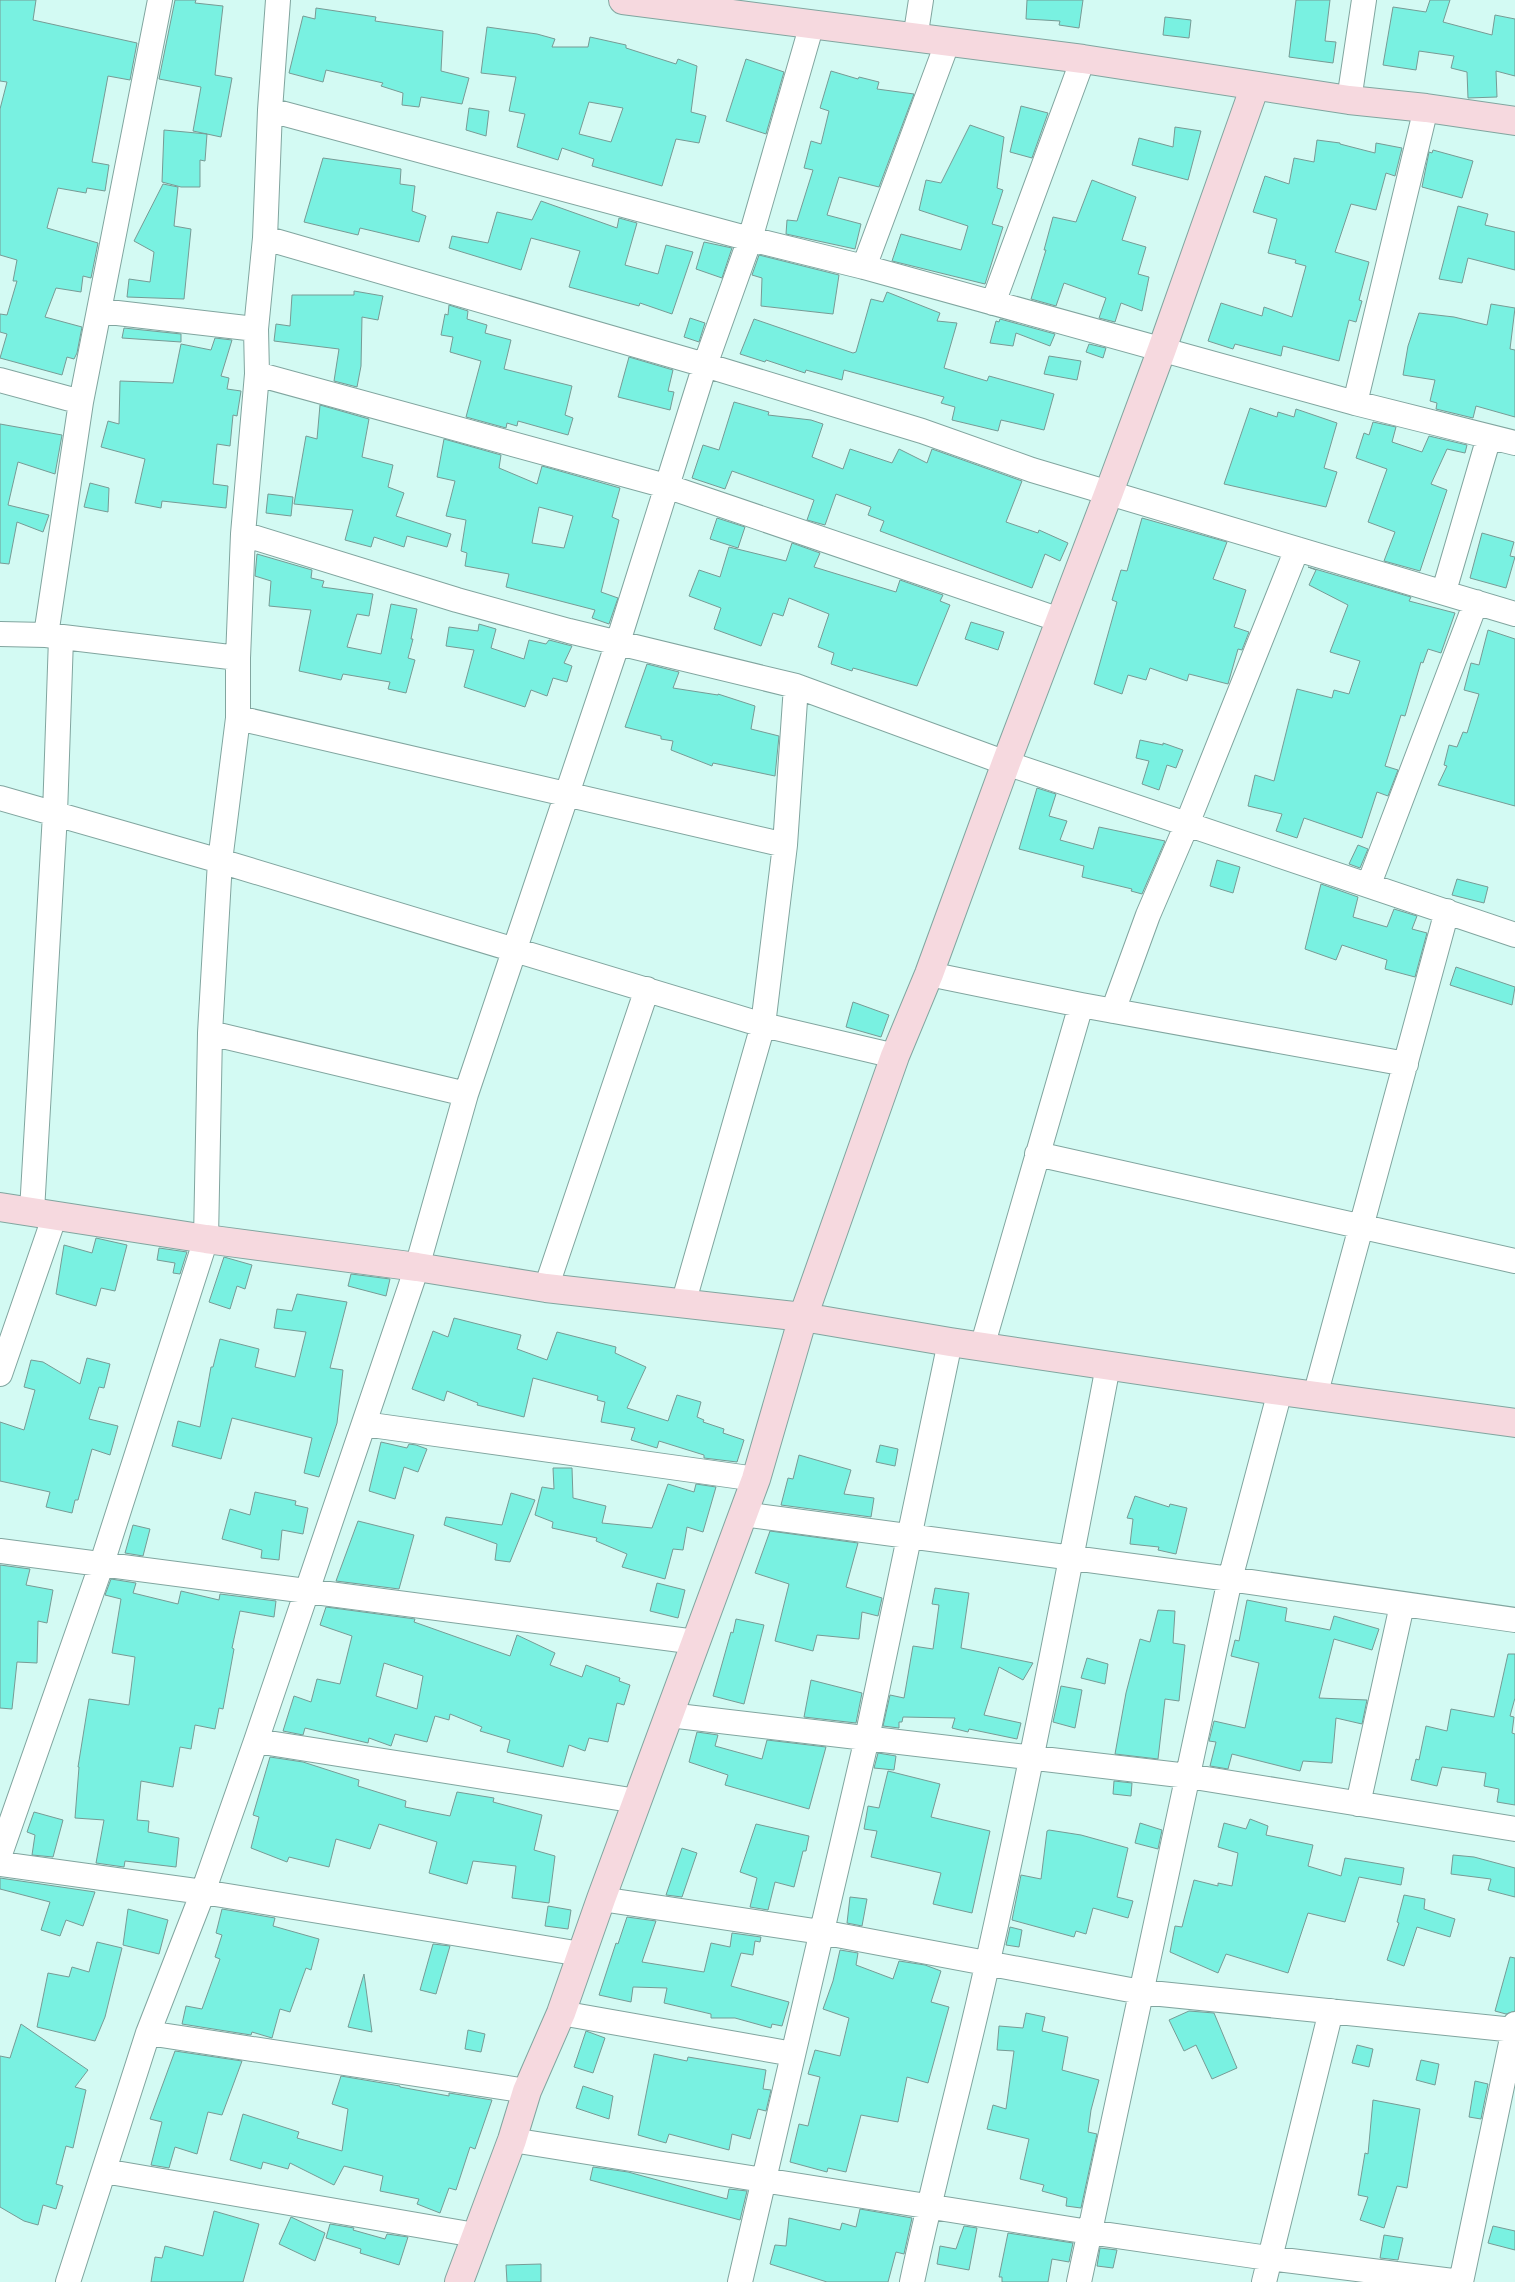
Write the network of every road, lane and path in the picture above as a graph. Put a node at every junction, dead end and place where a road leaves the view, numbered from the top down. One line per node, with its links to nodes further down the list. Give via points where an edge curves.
1 (160, 0): 20 (street)
2 (278, 0): 14 (street)
3 (623, 0): 6 (street)
4 (921, 0): 8 (street)
5 (1364, 0): 12 (street)
6 (733, 7): 7 (street)
7 (812, 24): 8 (street); 17 (street)
8 (915, 39): 9 (street)
9 (948, 41): 10 (street); 18 (street)
10 (1082, 59): 11 (street); 19 (street)
11 (1255, 86): 12 (street); 22 (street)
12 (1349, 100): 13 (street)
13 (1426, 108): 15 (street); 27 (street)
14 (270, 110): 16 (street); 17 (street)
15 (1515, 121)
16 (264, 238): 21 (street); 23 (street)
17 (750, 239): 18 (street); 23 (street)
18 (864, 266): 19 (street)
19 (993, 304): 22 (street)
20 (100, 311): 21 (street); 26 (street)
21 (256, 329): 24 (street)
22 (1162, 350): 27 (street); 31 (street)
23 (705, 364): 30 (street); 31 (street)
24 (257, 374): 30 (street); 32 (street)
25 (0, 380): 26 (street)
26 (81, 402): 39 (street)
27 (1355, 403): 28 (street)
28 (1489, 437): 29 (street); 34 (street)
29 (1515, 443)
30 (666, 486): 37 (street); 40 (street)
31 (1109, 492): 33 (street); 37 (street)
32 (243, 534): 40 (street, via 457,600); 41 (street)
33 (1297, 549): 34 (street); 48 (street)
34 (1444, 591): 35 (street)
35 (1476, 602): 36 (street); 51 (street)
36 (1515, 614)
37 (1060, 620): 44 (street)
38 (0, 634): 39 (street)
39 (54, 637): 41 (street); 47 (street)
40 (618, 642): 42 (street); 45 (street)
41 (238, 658): 43 (street)
42 (796, 686): 44 (street); 49 (street)
43 (238, 718): 45 (street); 50 (street)
44 (1006, 763): 48 (street); 55 (street)
45 (565, 795): 49 (street); 54 (street)
46 (0, 798): 47 (street)
47 (55, 814): 50 (street); 66 (street)
48 (1187, 824): 51 (street); 58 (street, via 1148,915)
49 (785, 845): 59 (street)
50 (220, 861): 54 (street); 60 (street)
51 (1369, 884): 52 (street)
52 (1447, 911): 53 (street); 62 (street)
53 (1515, 935)
54 (514, 950): 56 (street); 63 (street)
55 (929, 974): 57 (street); 61 (street)
56 (647, 989): 59 (street); 71 (street)
57 (1081, 1005): 58 (street); 64 (street)
58 (1113, 1011): 62 (street)
59 (764, 1025): 61 (street); 72 (street)
60 (210, 1033): 63 (street); 68 (street)
61 (895, 1056): 73 (street)
62 (1406, 1064): 67 (street)
63 (466, 1094): 70 (street)
64 (1037, 1154): 67 (street); 75 (street)
65 (0, 1207): 66 (street)
66 (43, 1213): 68 (street); 77 (street)
67 (1361, 1228): 69 (street); 79 (street)
68 (206, 1239): 70 (street); 87 (street)
69 (1515, 1261)
70 (418, 1267): 71 (street); 80 (street)
71 (546, 1288): 72 (street)
72 (683, 1304): 73 (street)
73 (803, 1317): 74 (street); 82 (street)
74 (950, 1342): 75 (street); 84 (street)
75 (982, 1347): 76 (street)
76 (1108, 1366): 78 (street); 86 (street)
77 (0, 1374)
78 (1280, 1392): 79 (street); 88 (street)
79 (1315, 1396): 81 (street)
80 (364, 1424): 82 (street); 89 (street)
81 (1515, 1424)
82 (756, 1479): 83 (street)
83 (743, 1514): 84 (street); 92 (street)
84 (910, 1536): 86 (street); 94 (street)
85 (0, 1551): 87 (street)
86 (1071, 1558): 88 (street); 96 (street)
87 (102, 1563): 89 (street); 101 (street)
88 (1230, 1579): 90 (street); 97 (street)
89 (307, 1592): 92 (street); 95 (street)
90 (1402, 1605): 91 (street); 99 (street)
91 (1515, 1620)
92 (696, 1642): 93 (street)
93 (669, 1715): 94 (street); 98 (street)
94 (867, 1738): 96 (street); 105 (street)
95 (256, 1741): 98 (street); 103 (street)
96 (1032, 1758): 97 (street); 107 (street)
97 (1188, 1776): 99 (street); 108 (street)
98 (637, 1801): 104 (street)
99 (1358, 1804): 100 (street)
100 (1515, 1829)
101 (0, 1854)
102 (0, 1864): 103 (street)
103 (203, 1892): 106 (street); 112 (street)
104 (601, 1899): 105 (street); 106 (street)
105 (821, 1932): 107 (street); 113 (street)
106 (581, 1954): 110 (street)
107 (988, 1964): 108 (street); 118 (street)
108 (1141, 1992): 109 (street); 119 (street)
109 (1330, 2011): 111 (street); 121 (street)
110 (561, 2012): 113 (street); 114 (street)
111 (1515, 2028): 128 (street)
112 (148, 2033): 114 (street); 116 (street)
113 (793, 2054): 117 (street)
114 (527, 2091): 115 (street)
115 (512, 2140): 117 (street); 120 (street)
116 (104, 2171): 120 (street); 122 (street)
117 (764, 2181): 118 (street); 124 (street)
118 (928, 2205): 119 (street); 125 (street)
119 (1089, 2232): 121 (street); 126 (street)
120 (475, 2235): 123 (street)
121 (1268, 2258): 127 (street); 128 (street)
122 (68, 2282)
123 (458, 2282)
124 (740, 2282)
125 (912, 2282)
126 (1078, 2282)
127 (1264, 2282)
128 (1461, 2282)

